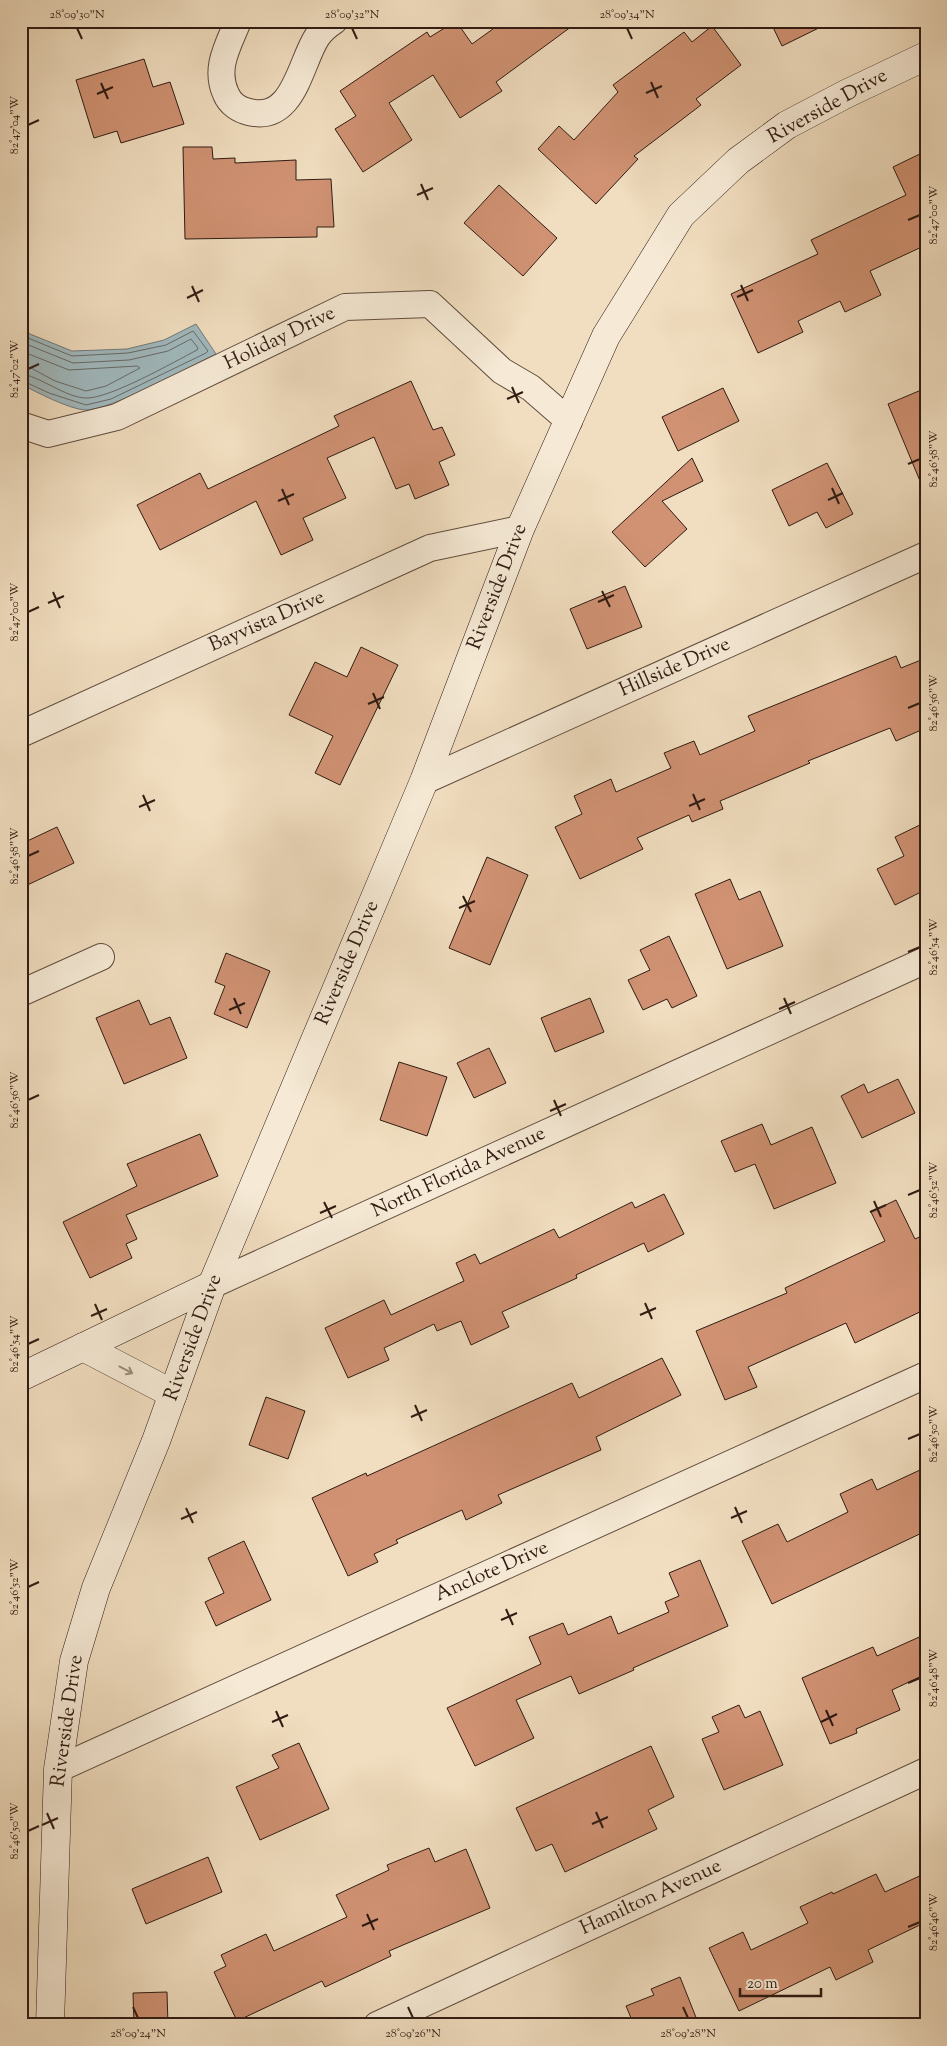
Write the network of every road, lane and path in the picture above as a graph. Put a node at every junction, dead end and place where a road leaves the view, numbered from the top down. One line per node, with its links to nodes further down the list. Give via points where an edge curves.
1 (238, 21): 2 (street, via 221,65 222,85 228,99 241,110 254,114 275,109 290,96 317,37)
2 (334, 21)
3 (926, 56): 4 (street, Riverside Drive, via 787,125 738,161 681,215 606,336)
4 (569, 421): 5 (street, Holiday Drive, via 531,388 502,371 430,304 345,307 117,417 48,434); 6 (street, Riverside Drive)
5 (21, 425)
6 (520, 528): 8 (street, Bayvista Drive, via 430,548); 9 (street, Riverside Drive)
7 (926, 555): 9 (street, Hillside Drive)
8 (21, 734)
9 (424, 781): 13 (street, Riverside Drive)
10 (101, 958): 12 (street)
11 (926, 960): 13 (street, North Florida Avenue)
12 (21, 993)
13 (212, 1285): 14 (street, North Florida Avenue); 17 (street, Riverside Drive)
14 (83, 1347): 16 (street, North Florida Avenue); 17 (street, one-way to 17)
15 (926, 1375): 18 (street, Anclote Drive)
16 (21, 1377)
17 (173, 1394): 18 (street, Riverside Drive, via 96,1588 74,1662)
18 (58, 1769): 20 (street, Riverside Drive)
19 (926, 1771): 21 (street, Hamilton Avenue)
20 (50, 2025)
21 (376, 2025)

